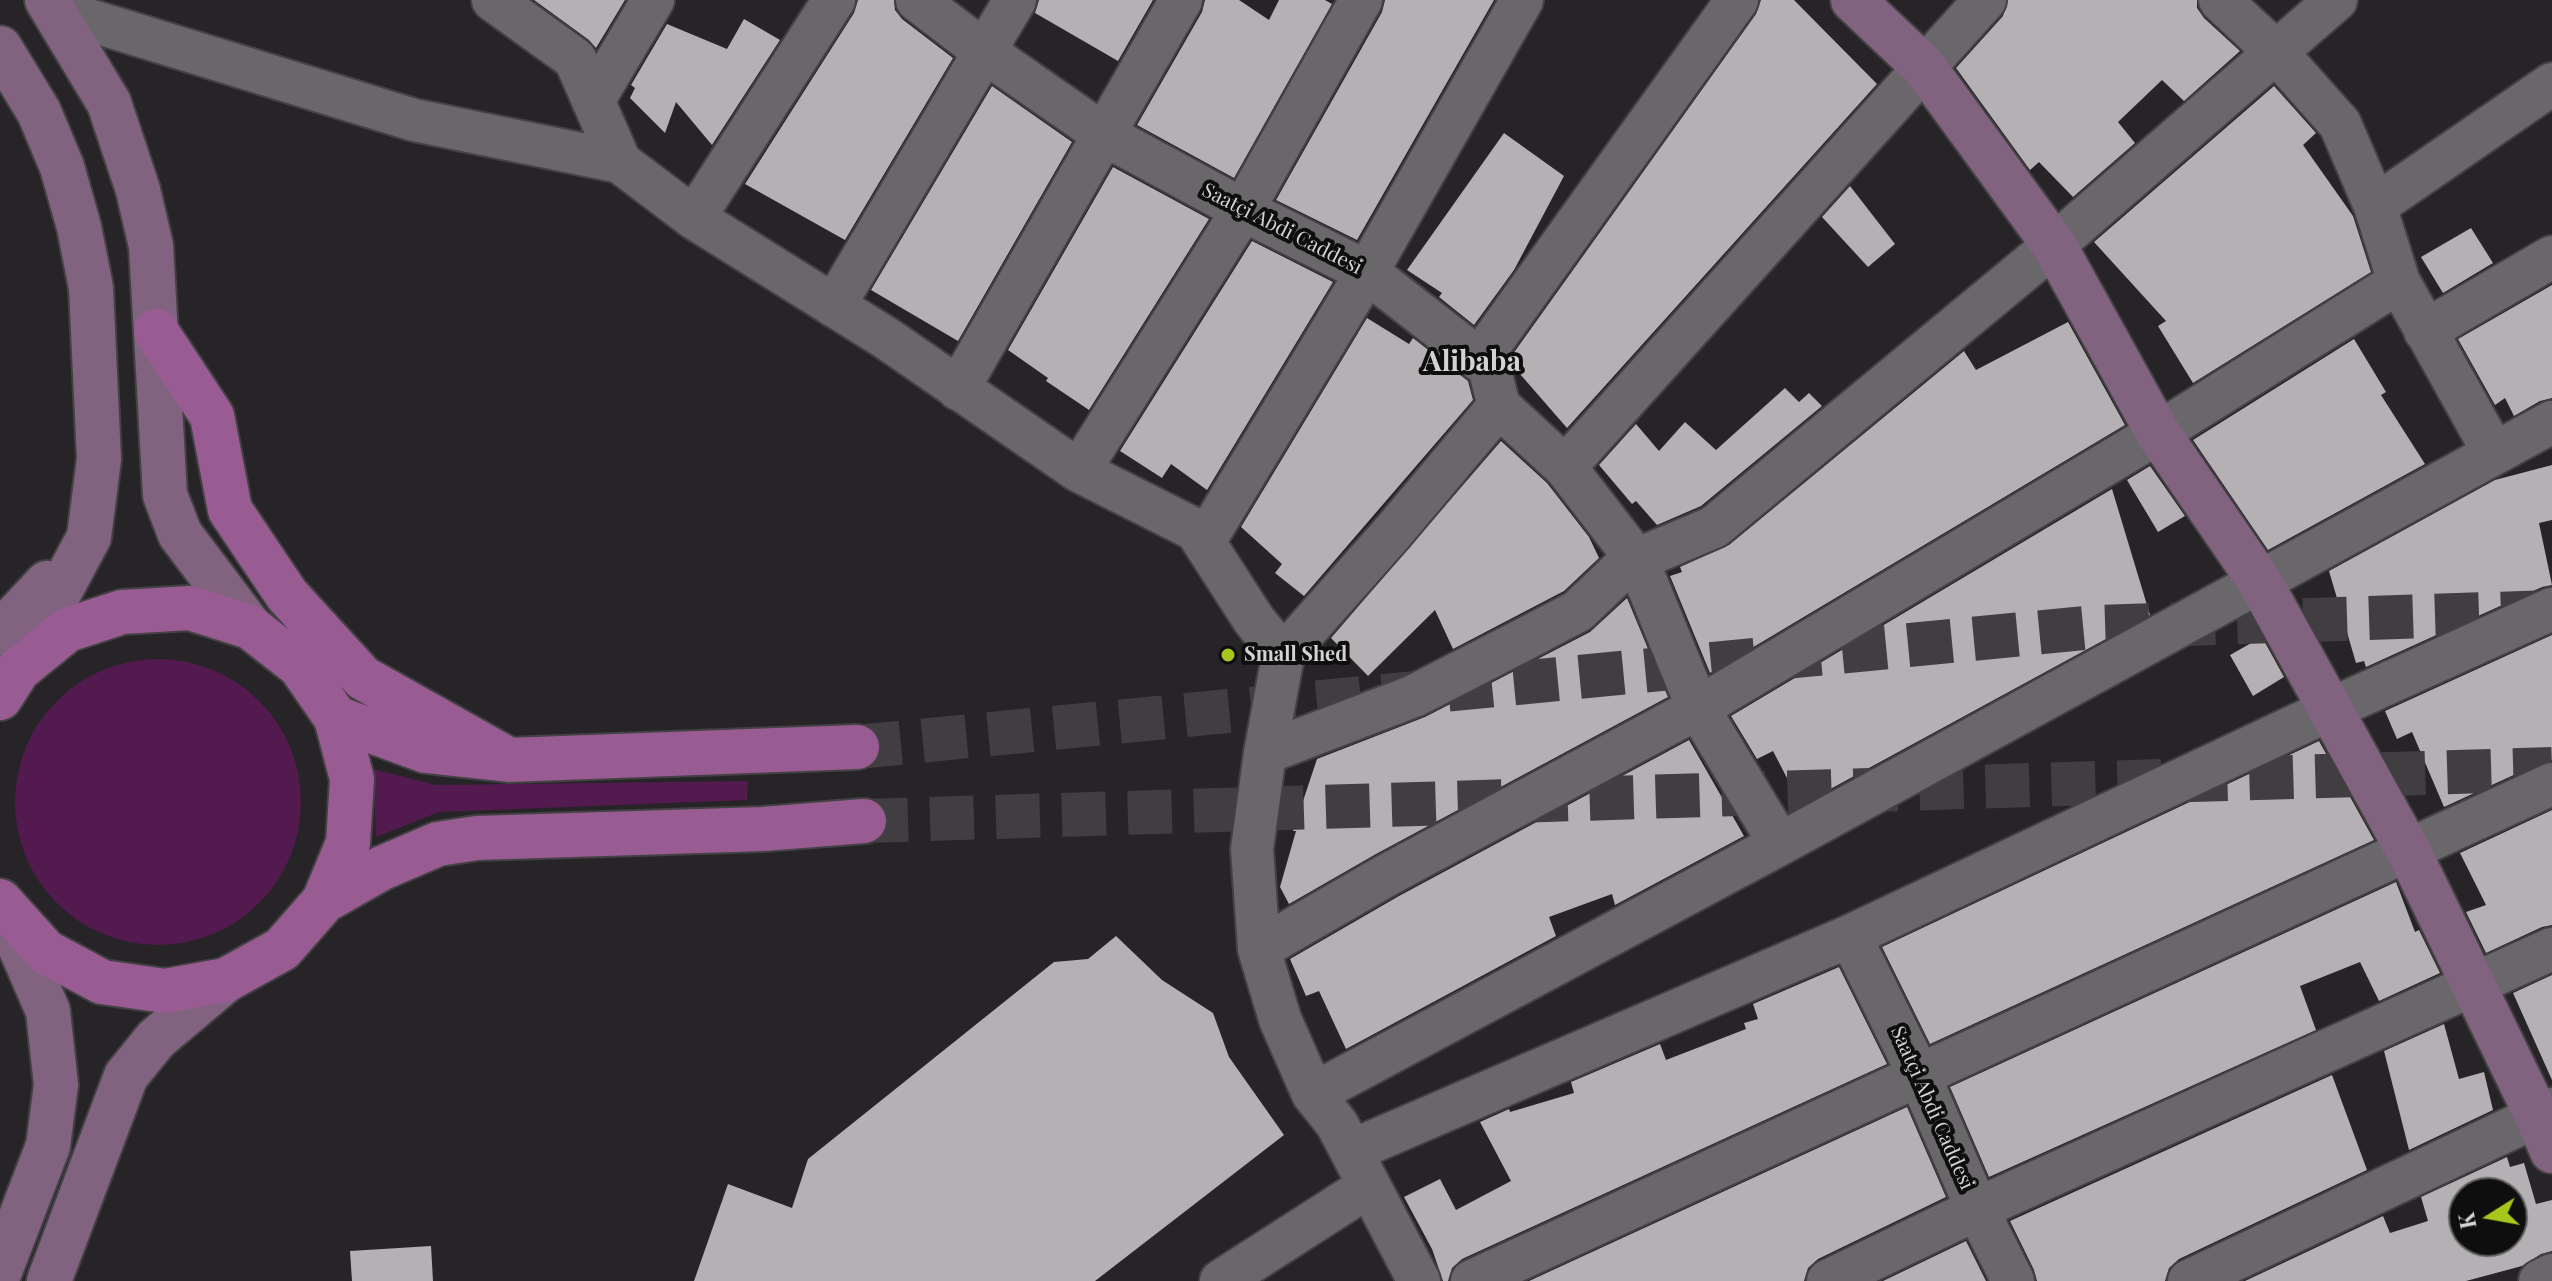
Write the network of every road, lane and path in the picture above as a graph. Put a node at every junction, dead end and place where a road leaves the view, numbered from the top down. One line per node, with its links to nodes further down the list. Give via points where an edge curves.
1 (493, 0): 20 (street, via 575,59)
2 (653, 0): 20 (street)
3 (834, 0): 25 (street)
4 (917, 0): 16 (street, Saatçi Abdi Caddesi)
5 (1015, 0): 16 (street)
6 (1181, 0): 21 (street)
7 (1361, 0): 24 (street)
8 (1522, 0): 28 (street)
9 (1737, 0): 33 (street)
10 (1853, 0): 18 (main road)
11 (1985, 0): 18 (street)
12 (2220, 0): 17 (street)
13 (2336, 0): 17 (street)
14 (50, 5): 22 (street, via 414,120); 31 (main road, via 109,103 138,190 151,246)
15 (0, 48): 47 (main road, via 39,112 79,227 91,288 99,459 89,537)
16 (985, 52): 21 (street, Saatçi Abdi Caddesi); 30 (street)
17 (2276, 52): 23 (street, via 2340,124); 26 (street)
18 (1924, 67): 26 (main road); 39 (street)
19 (2552, 84): 23 (street)
20 (593, 101): 22 (street)
21 (1103, 134): 24 (street, Saatçi Abdi Caddesi); 34 (street)
22 (620, 162): 25 (street)
23 (2375, 206): 29 (street)
24 (1243, 210): 28 (street, Saatçi Abdi Caddesi); 40 (street)
25 (694, 218): 30 (street)
26 (2054, 245): 37 (main road); 42 (street, via 1714,527)
27 (2552, 257): 32 (street)
28 (1367, 272): 33 (street, Saatçi Abdi Caddesi); 41 (street)
29 (2399, 282): 32 (street); 37 (street)
30 (834, 306): 34 (street)
31 (156, 331): 45 (main road, via 165,495 180,534); 53 (main road, via 212,416 230,510 287,595 363,678)
32 (2425, 331): 38 (street)
33 (1479, 360): 35 (street, Saatçi Abdi Caddesi, via 1489,367)
34 (958, 389): 40 (street)
35 (1499, 406): 39 (street); 46 (street)
36 (2552, 422): 38 (street)
37 (2158, 433): 43 (main road); 48 (street)
38 (2494, 453): 43 (street)
39 (1565, 467): 42 (street)
40 (1079, 471): 41 (street, via 1196,530)
41 (1204, 542): 46 (street)
42 (1635, 561): 48 (street); 52 (street, via 1578,611 1519,642 1414,696)
43 (2260, 582): 49 (main road); 56 (street)
44 (2552, 609): 49 (street)
45 (250, 627): 47 (main road, via 190,608 122,612 67,630); 50 (main road, via 300,666)
46 (1283, 656): 52 (street)
47 (6, 667)
48 (1698, 708): 56 (street); 61 (street)
49 (2331, 709): 57 (main road); 60 (street)
50 (336, 718): 53 (main road, via 426,751); 58 (main road, via 352,779 348,843)
51 (857, 747): 53 (main road)
52 (1265, 753): 61 (street, via 1252,849)
53 (509, 760)
54 (2552, 784): 57 (street)
55 (864, 821): 58 (main road, via 477,838 438,844)
56 (1780, 844): 67 (street)
57 (2409, 852): 65 (main road); 66 (street)
58 (324, 901): 64 (main road, via 282,949)
59 (1, 903): 64 (main road, via 46,952 102,982 165,991); 69 (main road, via 48,1011 56,1085)
60 (1850, 936): 66 (street, Saatçi Abdi Caddesi); 70 (street)
61 (1259, 949): 67 (street, via 1280,1019)
62 (2552, 949): 65 (street)
63 (0, 958): 69 (main road, via 24,1010)
64 (226, 980): 74 (main road, via 156,1039 126,1076)
65 (2473, 983): 68 (main road); 71 (street)
66 (1919, 1075): 71 (street, Saatçi Abdi Caddesi); 77 (street)
67 (1313, 1094): 70 (street, via 1337,1124)
68 (2547, 1125): 80 (street)
69 (48, 1146): 72 (main road)
70 (1360, 1168): 75 (street); 76 (street)
71 (1977, 1209): 78 (street); 79 (street, Saatçi Abdi Caddesi)
72 (0, 1271)
73 (2552, 1275): 81 (street)
74 (49, 1281)
75 (1221, 1281)
76 (1419, 1281)
77 (1472, 1281)
78 (1828, 1281)
79 (2013, 1281)
80 (2189, 1281)
81 (2540, 1281)

